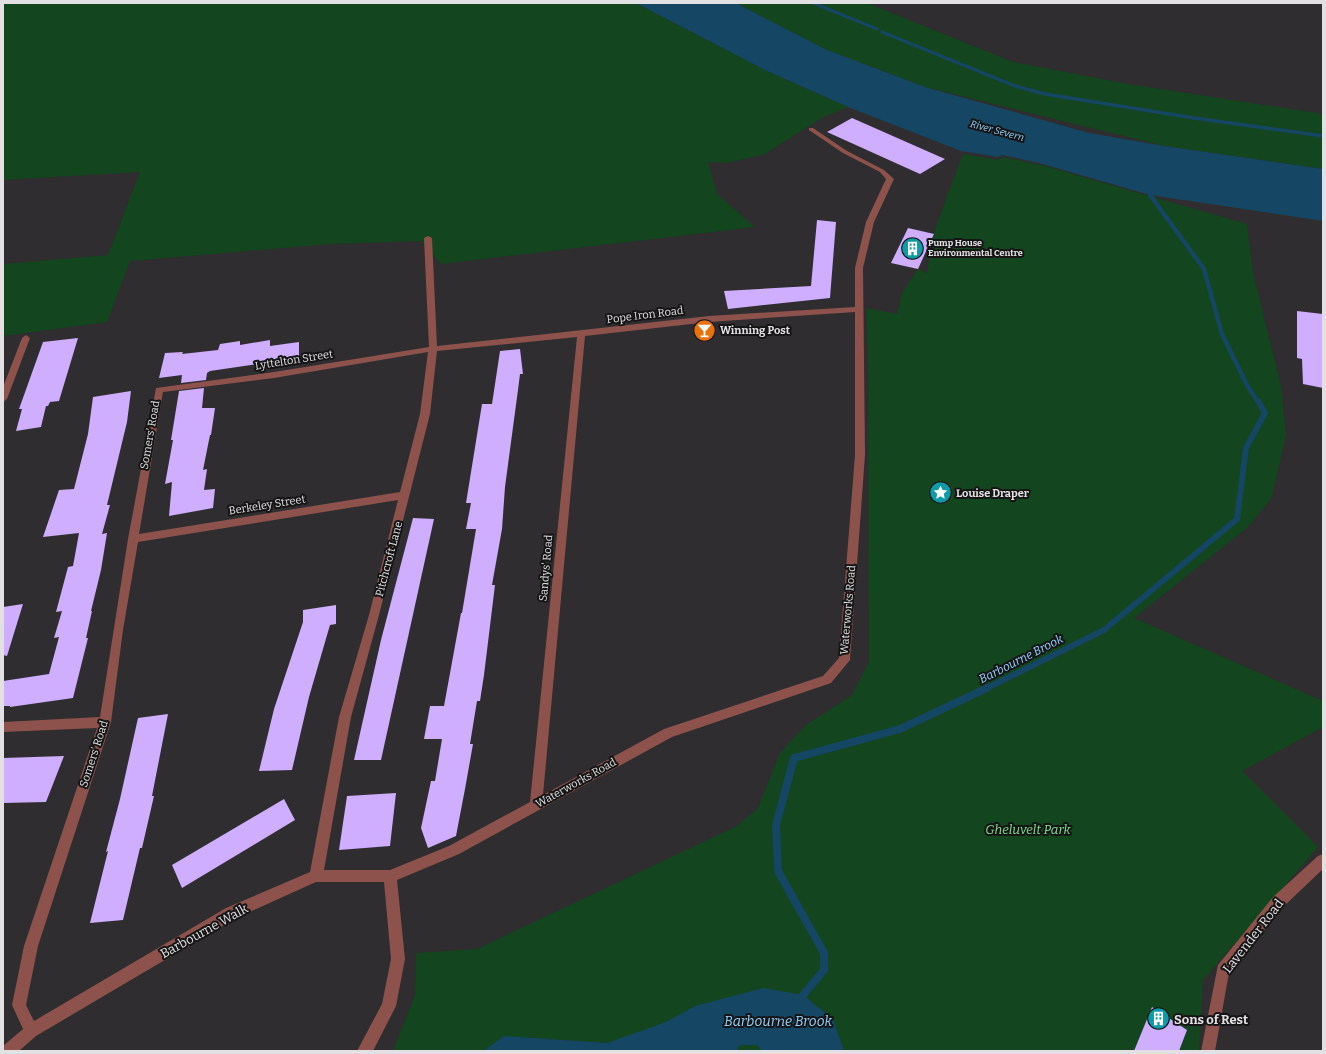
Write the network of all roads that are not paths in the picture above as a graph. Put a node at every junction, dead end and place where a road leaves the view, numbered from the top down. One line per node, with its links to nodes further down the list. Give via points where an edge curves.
1 (811, 129): 3 (street, Waterworks Road, via 845,152 882,171 890,179 874,209 859,268)
2 (428, 238): 6 (street, Pitchcroft Lane)
3 (859, 309): 4 (street, Pope Iron Road, via 709,319); 13 (street, Waterworks Road, via 860,455 844,660 827,680 668,732)
4 (581, 334): 6 (street, Pope Iron Road); 13 (street, Sandys' Road)
5 (26, 338): 8 (street)
6 (433, 349): 7 (street, Lyttelton Street, via 274,375); 9 (street, Pitchcroft Lane, via 425,414)
7 (158, 390): 10 (street, Somers' Road)
8 (3, 399)
9 (405, 495): 10 (street, Berkeley Street); 15 (street, Pitchcroft Lane, via 345,717)
10 (133, 539): 11 (street, Somers' Road)
11 (105, 722): 12 (street); 17 (street, Somers' Road, via 31,946 19,1004)
12 (3, 727)
13 (536, 804): 16 (street, Waterworks Road, via 454,850)
14 (1323, 860): 20 (street, Lavender Road, via 1278,902 1223,970)
15 (316, 876): 16 (street, Barbourne Walk); 17 (street, Barbourne Walk, via 231,913)
16 (390, 876): 19 (street, via 398,959 388,1006)
17 (32, 1031): 18 (street)
18 (8, 1051)
19 (364, 1051)
20 (1208, 1051)

